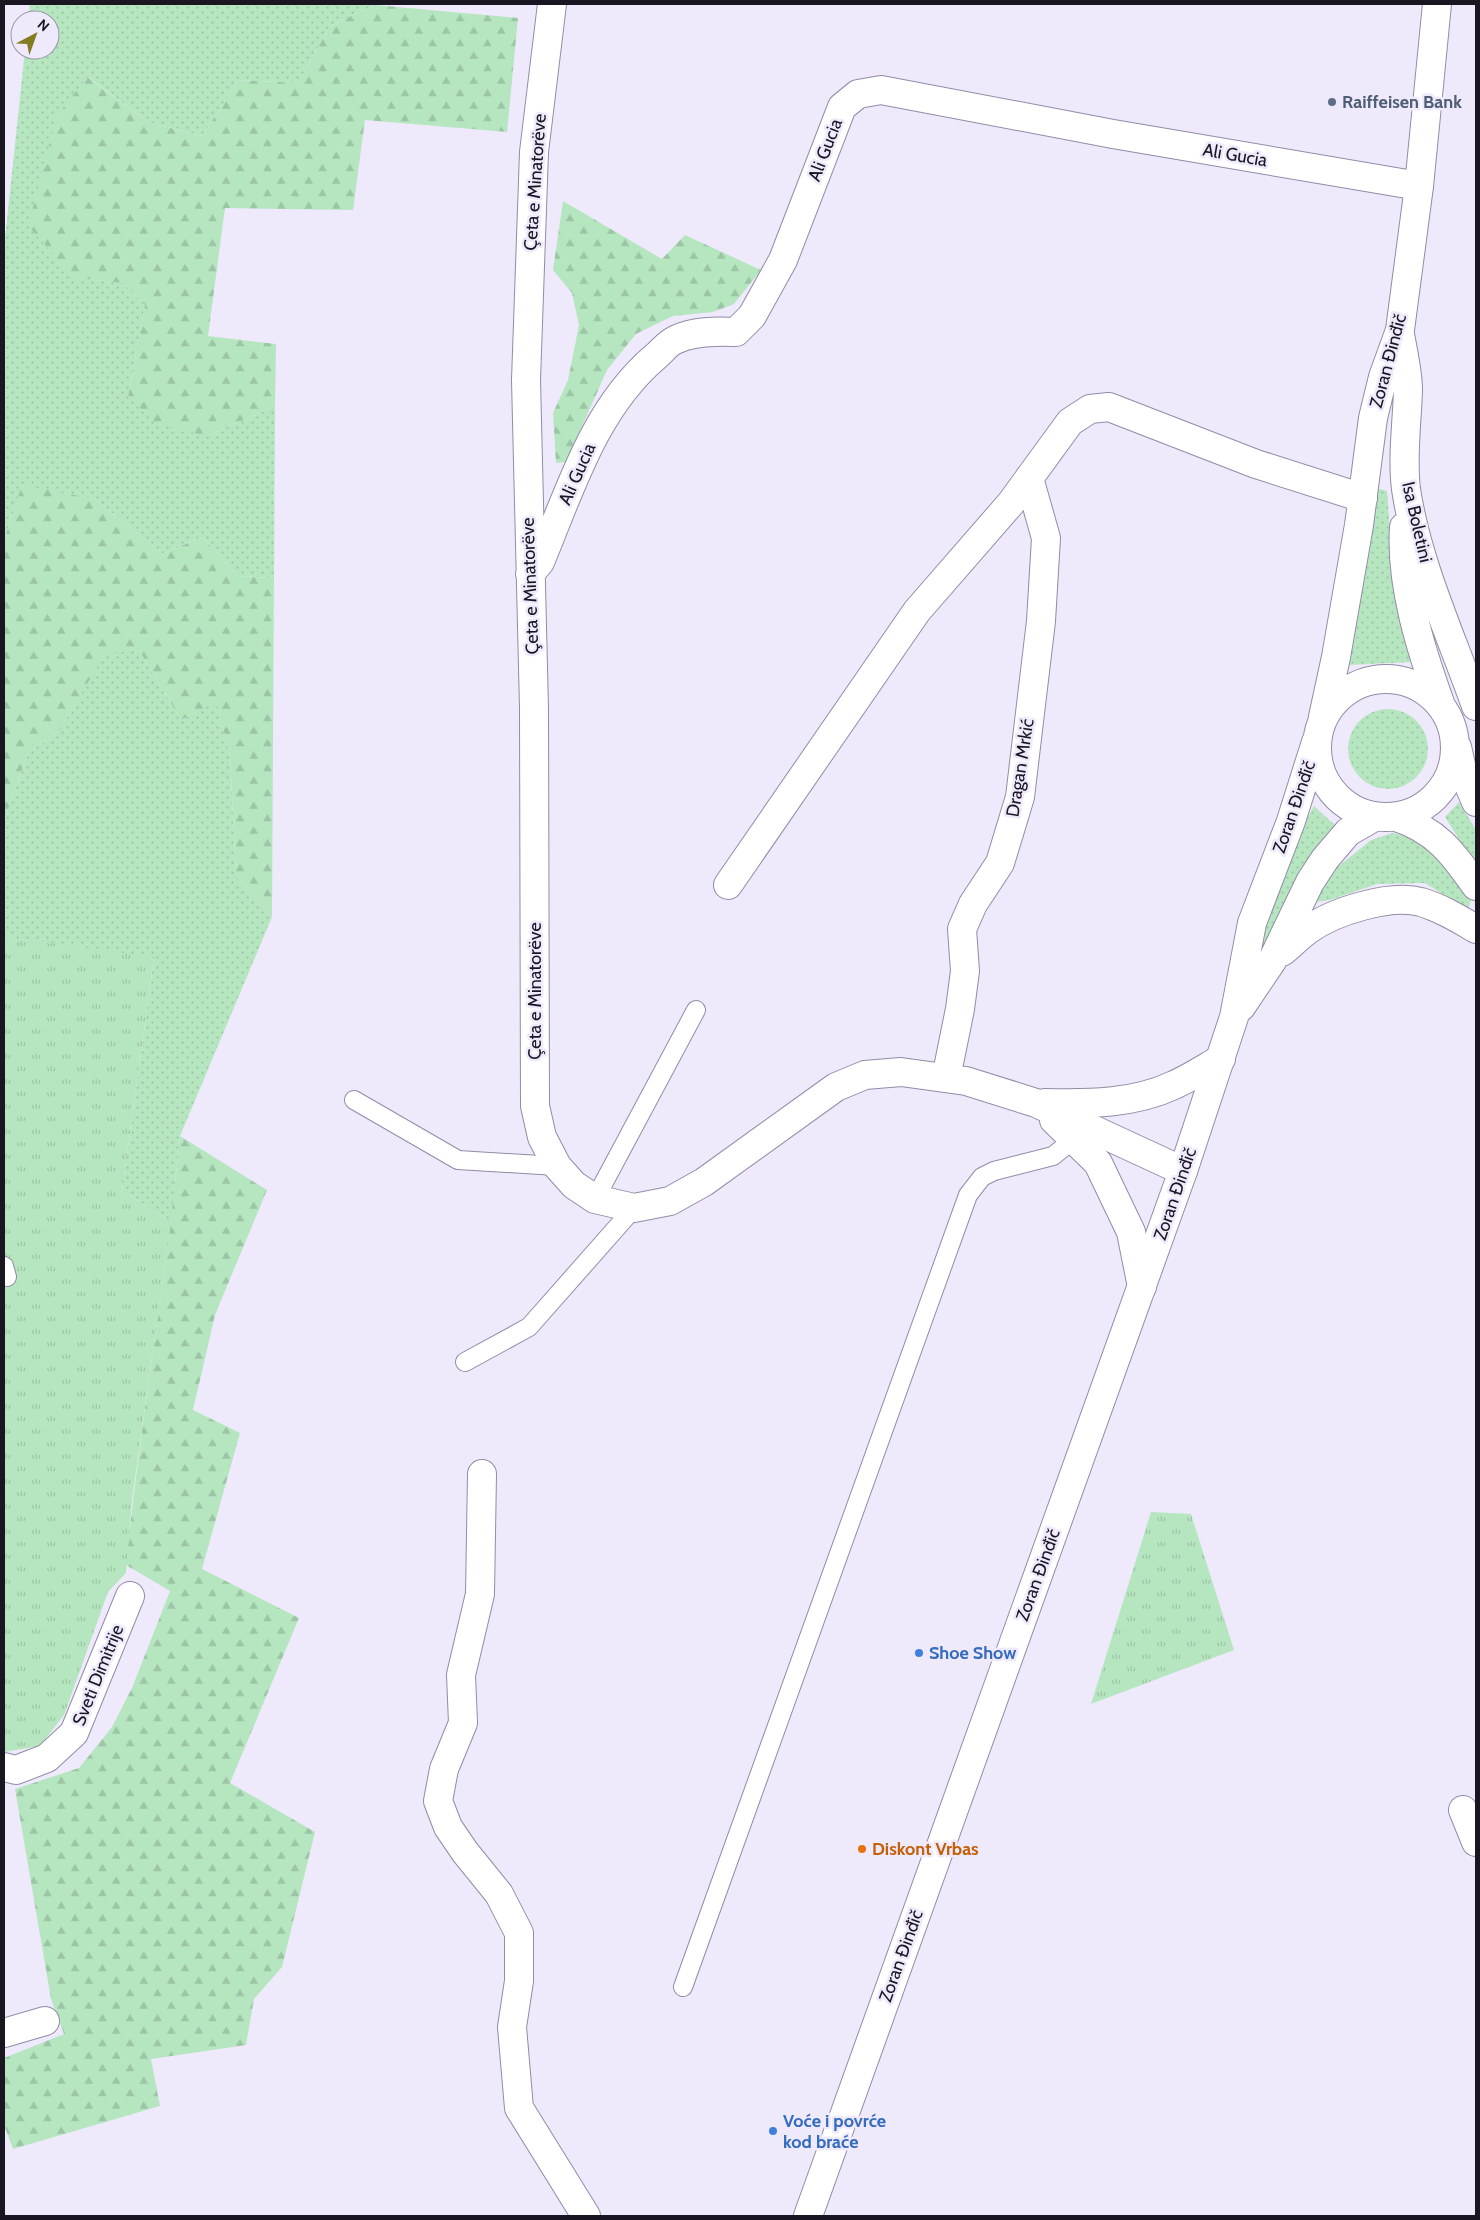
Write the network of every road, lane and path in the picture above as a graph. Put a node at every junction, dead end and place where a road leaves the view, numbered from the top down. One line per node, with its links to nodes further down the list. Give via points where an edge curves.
1 (552, 4): 8 (street, Çeta e Minatorëve, via 534,152 526,380)
2 (1437, 4): 3 (street, Zoran Đinđič)
3 (1419, 186): 4 (street, Zoran Đinđič); 8 (street, Ali Gucia, via 1113,134 881,90 858,94 842,107 783,260 752,316 736,332 710,331 675,340 636,373 590,442 540,562)
4 (1400, 330): 6 (street, Isa Boletini, via 1408,388); 7 (street, Zoran Đinđič, via 1373,418)
5 (1029, 478): 7 (street, via 1070,422 1090,409 1109,407 1256,464); 15 (street, via 916,611); 22 (street, Dragan Mrkić, via 1046,538 1041,622 1020,797 1000,863 973,904 962,929 965,971)
6 (1406, 489): 9 (street, via 1403,545 1409,585 1426,664); 10 (street, Isa Boletini, via 1434,590)
7 (1363, 498): 11 (street, Zoran Đinđič, via 1336,657)
8 (530, 575): 26 (street, Çeta e Minatorëve, via 534,708 535,1106 542,1137)
9 (1440, 703): 11 (street, Zoran Đinđič, via 1422,688 1401,679 1378,678 1355,684 1337,698); 12 (street, Zoran Đinđič)
10 (1476, 706)
11 (1320, 729): 14 (street, Zoran Đinđič, via 1318,762 1325,782 1338,798 1355,810); 20 (street, Zoran Đinđič, via 1291,822 1252,923)
12 (1454, 735): 13 (street, via 1462,769); 14 (street, Zoran Đinđič, via 1455,757 1449,779 1436,797 1418,810)
13 (1476, 802)
14 (1385, 817): 16 (street, via 1417,824 1441,840); 18 (street, Zoran Đinđič, via 1348,832 1325,859 1310,882)
15 (728, 885)
16 (1476, 886)
17 (1476, 929): 18 (street, via 1420,902 1360,906 1309,929)
18 (1272, 961): 20 (street, Zoran Đinđič)
19 (696, 1010): 28 (lane)
20 (1234, 1017): 21 (street, Zoran Đinđič)
21 (1221, 1059): 24 (street, Çeta e Minatorëve, via 1173,1086 1133,1098 1096,1104); 27 (street, Zoran Đinđič)
22 (946, 1078): 24 (street, Çeta e Minatorëve); 29 (street, Çeta e Minatorëve, via 901,1072 865,1076 836,1087 704,1182 670,1201)
23 (354, 1100): 26 (lane, via 458,1160)
24 (1036, 1103): 25 (street, Çeta e Minatorëve); 27 (street, Çeta e Minatorëve)
25 (1074, 1139): 30 (street, Çeta e Minatorëve, via 1098,1163 1131,1232); 37 (lane, via 1053,1156 982,1177 968,1195)
26 (556, 1166): 28 (street, Çeta e Minatorëve, via 574,1185)
27 (1183, 1171): 30 (street, Zoran Đinđič)
28 (596, 1199): 29 (street, Çeta e Minatorëve)
29 (634, 1208): 31 (lane, via 530,1327)
30 (1142, 1286): 41 (street, Zoran Đinđič)
31 (465, 1362)
32 (482, 1474): 40 (street, via 480,1594 461,1675 463,1723 444,1769 438,1802 448,1827 499,1894 519,1933 519,1982 512,2027 519,2108)
33 (130, 1596): 34 (street, Sveti Dimitrije, via 74,1733 48,1758 16,1770)
34 (4, 1767)
35 (1462, 1810): 36 (street)
36 (1476, 1842)
37 (683, 1987)
38 (45, 2021): 39 (street)
39 (4, 2033)
40 (586, 2216)
41 (808, 2216)

